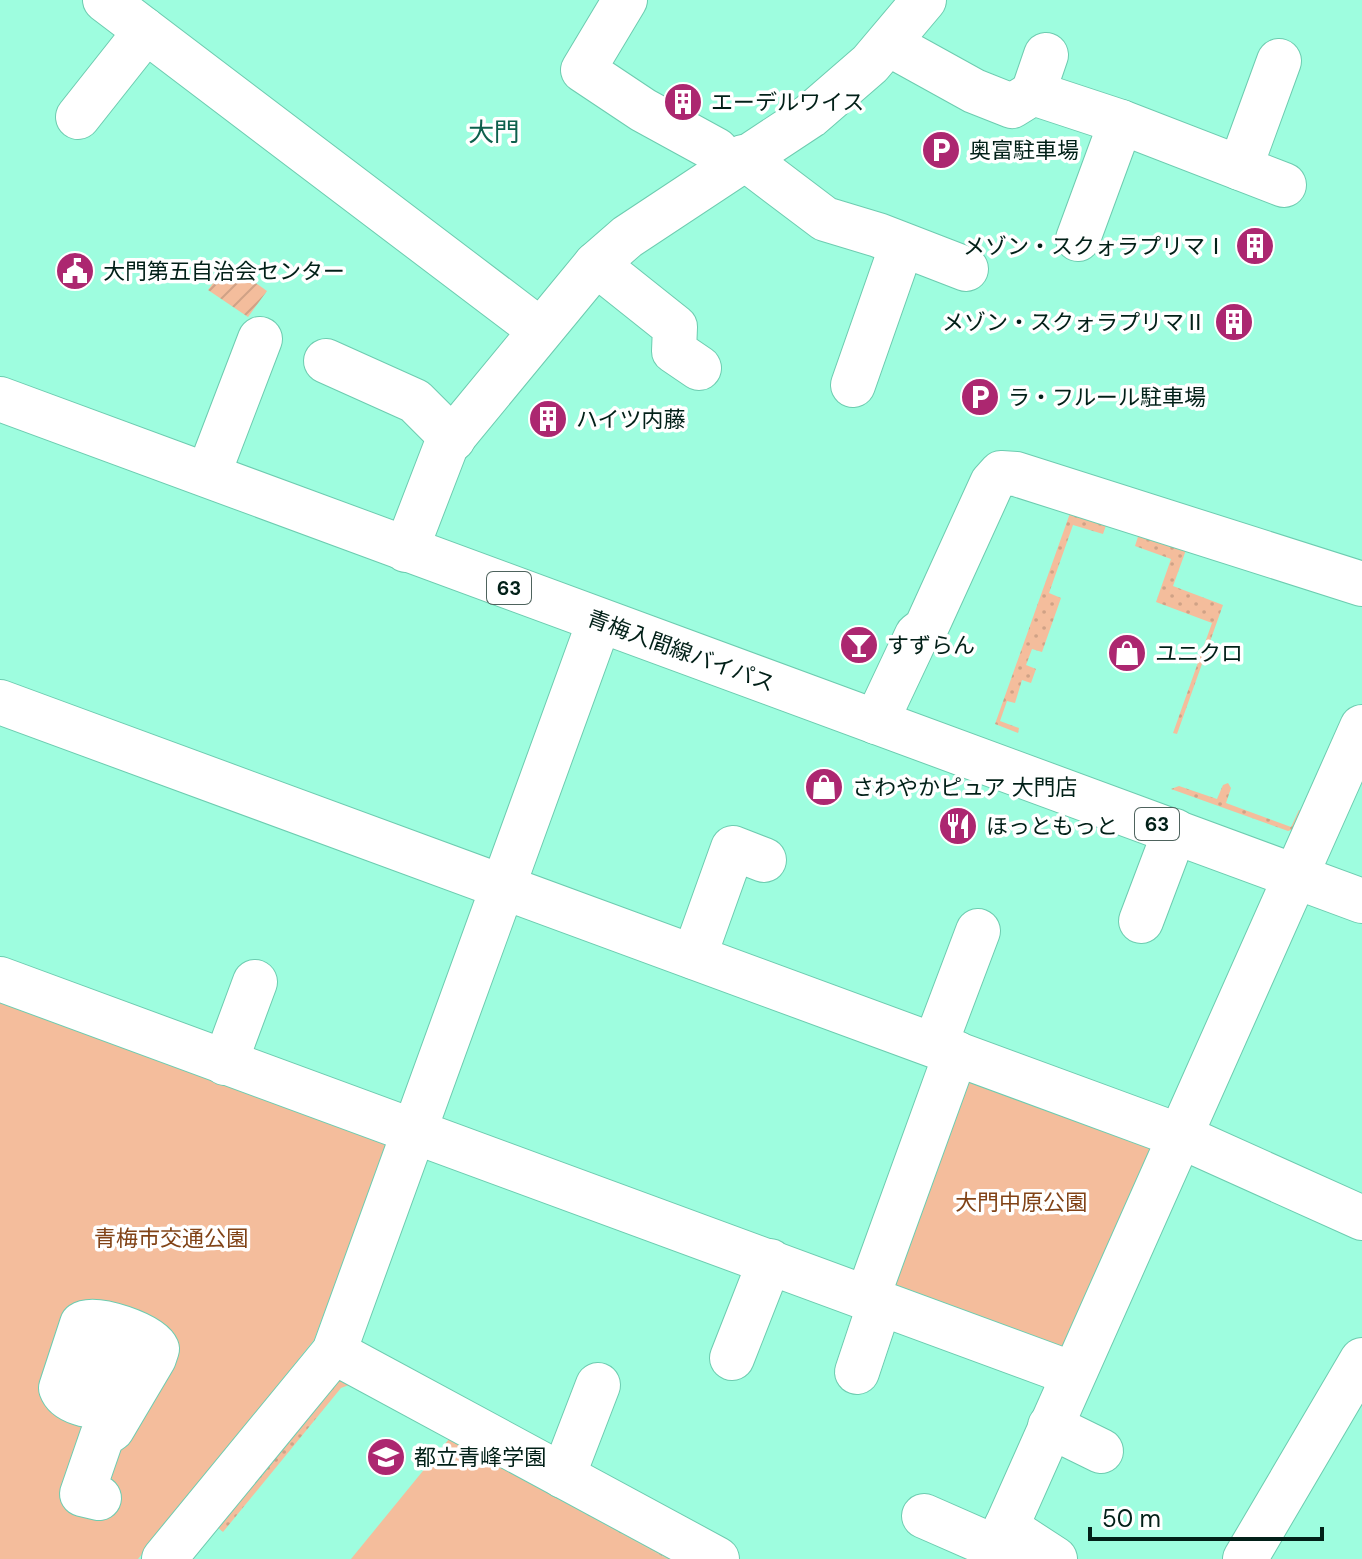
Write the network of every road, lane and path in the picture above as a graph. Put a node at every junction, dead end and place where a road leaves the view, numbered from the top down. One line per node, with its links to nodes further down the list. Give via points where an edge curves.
1 (105, 0): 4 (street)
2 (625, 0): 9 (street, via 583,70)
3 (924, 0): 5 (street)
4 (143, 29): 7 (street); 16 (street)
5 (889, 44): 8 (street, via 1012,106 1039,74); 9 (street, via 810,116)
6 (1279, 61): 10 (street)
7 (78, 117)
8 (1121, 122): 10 (street); 12 (street)
9 (736, 162): 13 (street, via 825,219); 14 (street)
10 (1240, 168): 11 (street)
11 (1284, 185)
12 (1078, 239)
13 (902, 245): 15 (street); 20 (street)
14 (596, 264): 16 (street); 19 (street, via 675,327 674,351)
15 (966, 269)
16 (540, 330): 22 (street)
17 (260, 339): 23 (street)
18 (326, 361): 22 (street, via 415,401)
19 (699, 368)
20 (853, 385)
21 (0, 399): 23 (street, 青梅入間線バイパス / 63)
22 (453, 439): 24 (street)
23 (208, 475): 24 (street, 青梅入間線バイパス / 63)
24 (406, 550): 26 (street, 青梅入間線バイパス / 63)
25 (1362, 584): 28 (street, via 1001,473)
26 (599, 622): 28 (street, 青梅入間線バイパス / 63); 33 (street)
27 (0, 702): 33 (street)
28 (876, 722): 30 (street, 青梅入間線バイパス / 63)
29 (1362, 727): 32 (street)
30 (1175, 831): 32 (street, 青梅入間線バイパス / 63); 35 (street)
31 (764, 860): 37 (street, via 733,848)
32 (1295, 875): 34 (street, 青梅入間線バイパス / 63); 43 (street)
33 (502, 887): 37 (street); 42 (street)
34 (1362, 901)
35 (1141, 921)
36 (978, 931): 40 (street)
37 (694, 957): 40 (street)
38 (0, 979): 41 (street, via 137,1045)
39 (256, 982): 41 (street)
40 (946, 1049): 43 (street); 46 (street)
41 (225, 1063): 42 (street)
42 (415, 1130): 45 (street); 47 (street)
43 (1180, 1136): 44 (street); 52 (street)
44 (1362, 1218)
45 (770, 1261): 46 (street); 48 (street)
46 (874, 1300): 51 (street); 52 (street)
47 (334, 1352): 56 (street); 60 (street)
48 (732, 1358)
49 (1362, 1360): 63 (street)
50 (147, 1370): 57 (street, via 112,1429 102,1436 87,1474 82,1494)
51 (857, 1372)
52 (1073, 1374): 54 (street)
53 (598, 1385): 56 (street)
54 (1050, 1426): 55 (street); 59 (street)
55 (1101, 1451)
56 (563, 1476): 61 (street)
57 (99, 1498)
58 (924, 1516): 59 (street)
59 (999, 1545): 62 (street)
60 (164, 1559)
61 (717, 1559)
62 (1055, 1559)
63 (1245, 1559)

